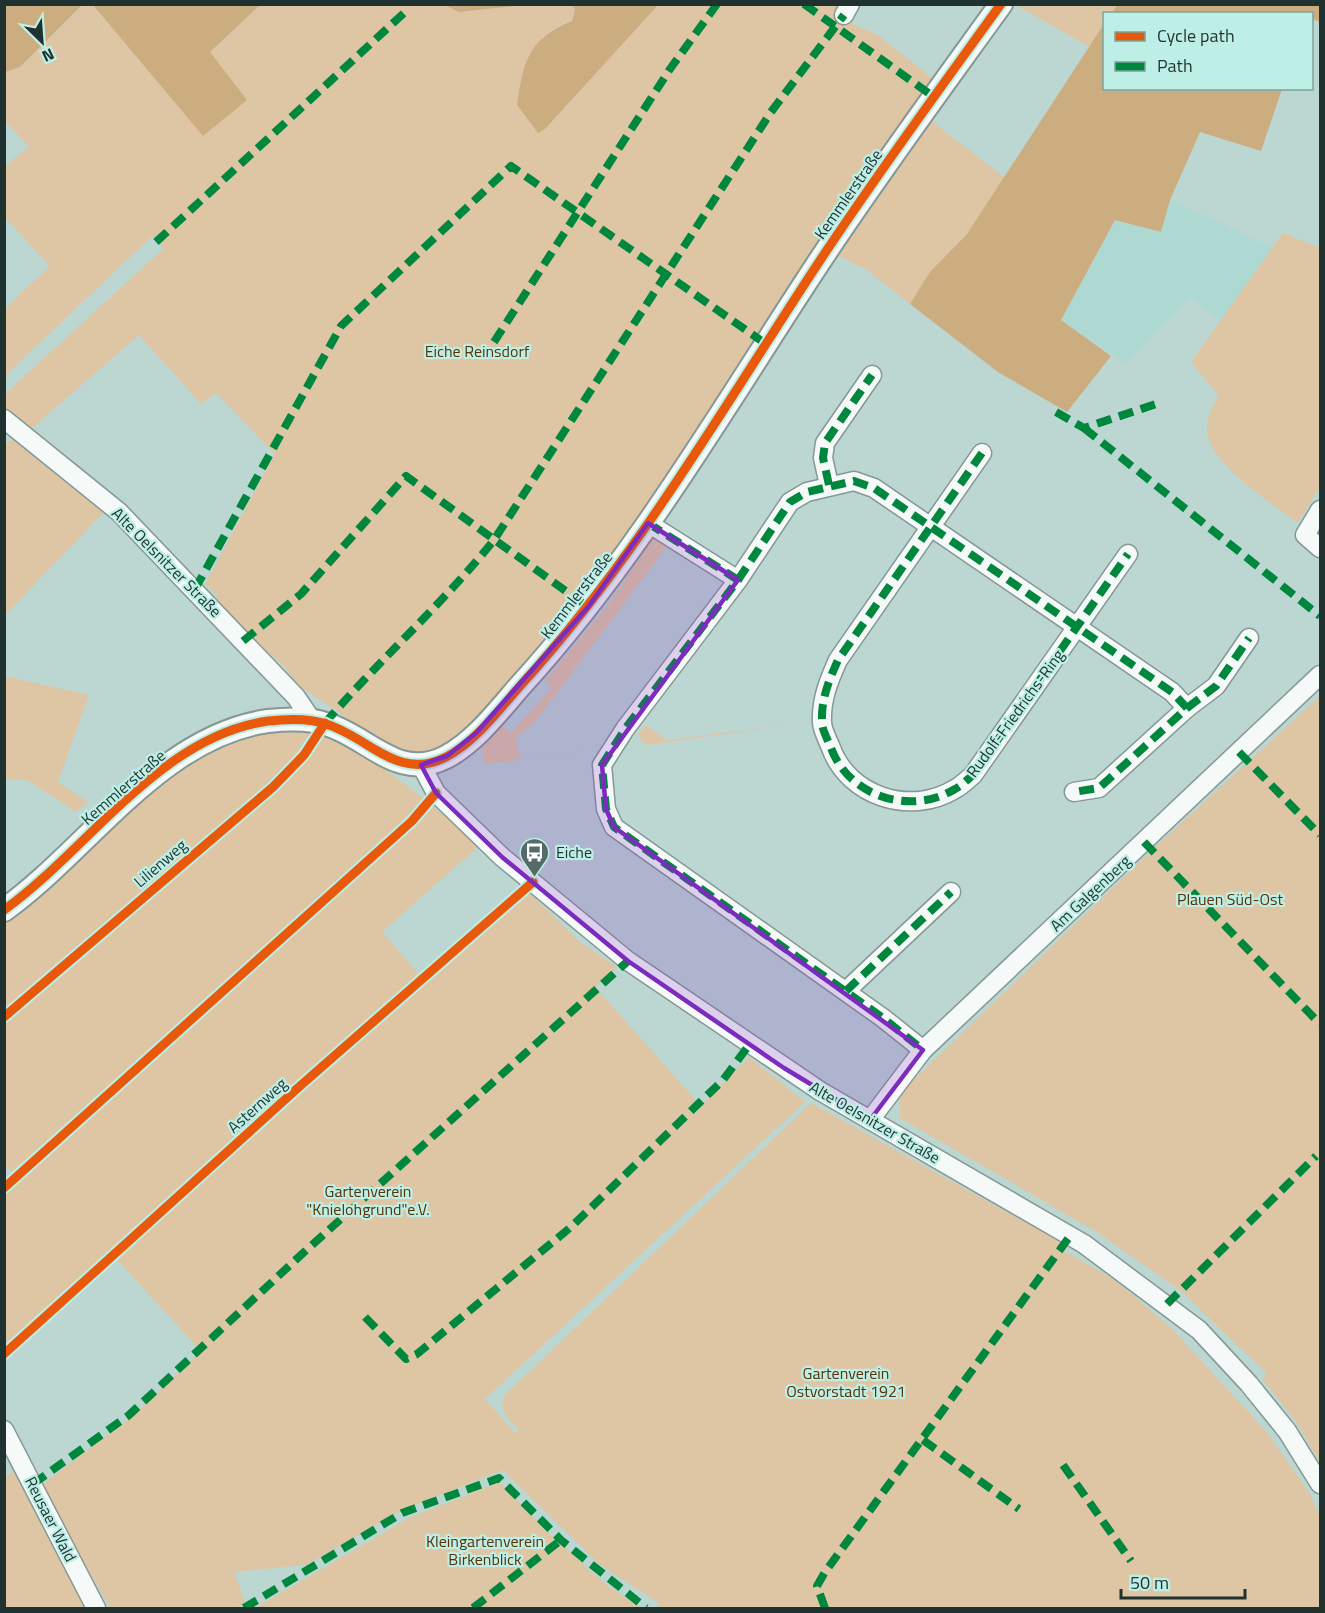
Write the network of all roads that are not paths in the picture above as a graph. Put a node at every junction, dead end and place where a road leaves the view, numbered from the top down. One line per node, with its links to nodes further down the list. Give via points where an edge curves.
1 (1000, 4): 7 (street, Kemmlerstraße, via 820,260)
2 (872, 375): 5 (street, via 825,443)
3 (4, 419): 16 (street, Alte Oelsnitzer Straße, via 119,512 296,697)
4 (982, 453): 8 (street, Rudolf-Friedrichs-Ring)
5 (829, 485): 8 (street, via 854,481 874,488); 11 (street, via 790,502)
6 (1320, 510): 9 (street, via 1305,536)
7 (648, 523): 11 (street); 17 (street, Kemmlerstraße, via 588,607 493,717 447,756)
8 (931, 527): 12 (street); 12 (street, Rudolf-Friedrichs-Ring, via 838,660 825,687 822,724 834,758 849,777 868,791 886,799 910,802 954,790 990,752)
9 (1320, 548)
10 (1128, 554): 12 (street, Rudolf-Friedrichs-Ring)
11 (738, 580): 21 (street, via 602,765 606,809 614,827)
12 (1078, 628): 15 (street, via 1172,692)
13 (1249, 638): 15 (street, via 1216,686)
14 (1320, 675): 22 (street, Am Galgenberg)
15 (1187, 708): 18 (street, via 1099,788)
16 (313, 722): 17 (street, Kemmlerstraße, via 348,734 394,762); 20 (street, Kemmlerstraße, via 292,719 243,726 190,749)
17 (421, 765): 23 (street, Alte Oelsnitzer Straße, via 436,793 502,857 628,962 784,1068)
18 (1074, 792)
19 (951, 892): 21 (street)
20 (4, 910)
21 (846, 992): 22 (street)
22 (923, 1050): 23 (street, Am Galgenberg)
23 (870, 1120): 25 (street, Alte Oelsnitzer Straße, via 1084,1244 1199,1330 1250,1384)
24 (4, 1430): 26 (street, Reusaer Wald)
25 (1320, 1482)
26 (96, 1608)

